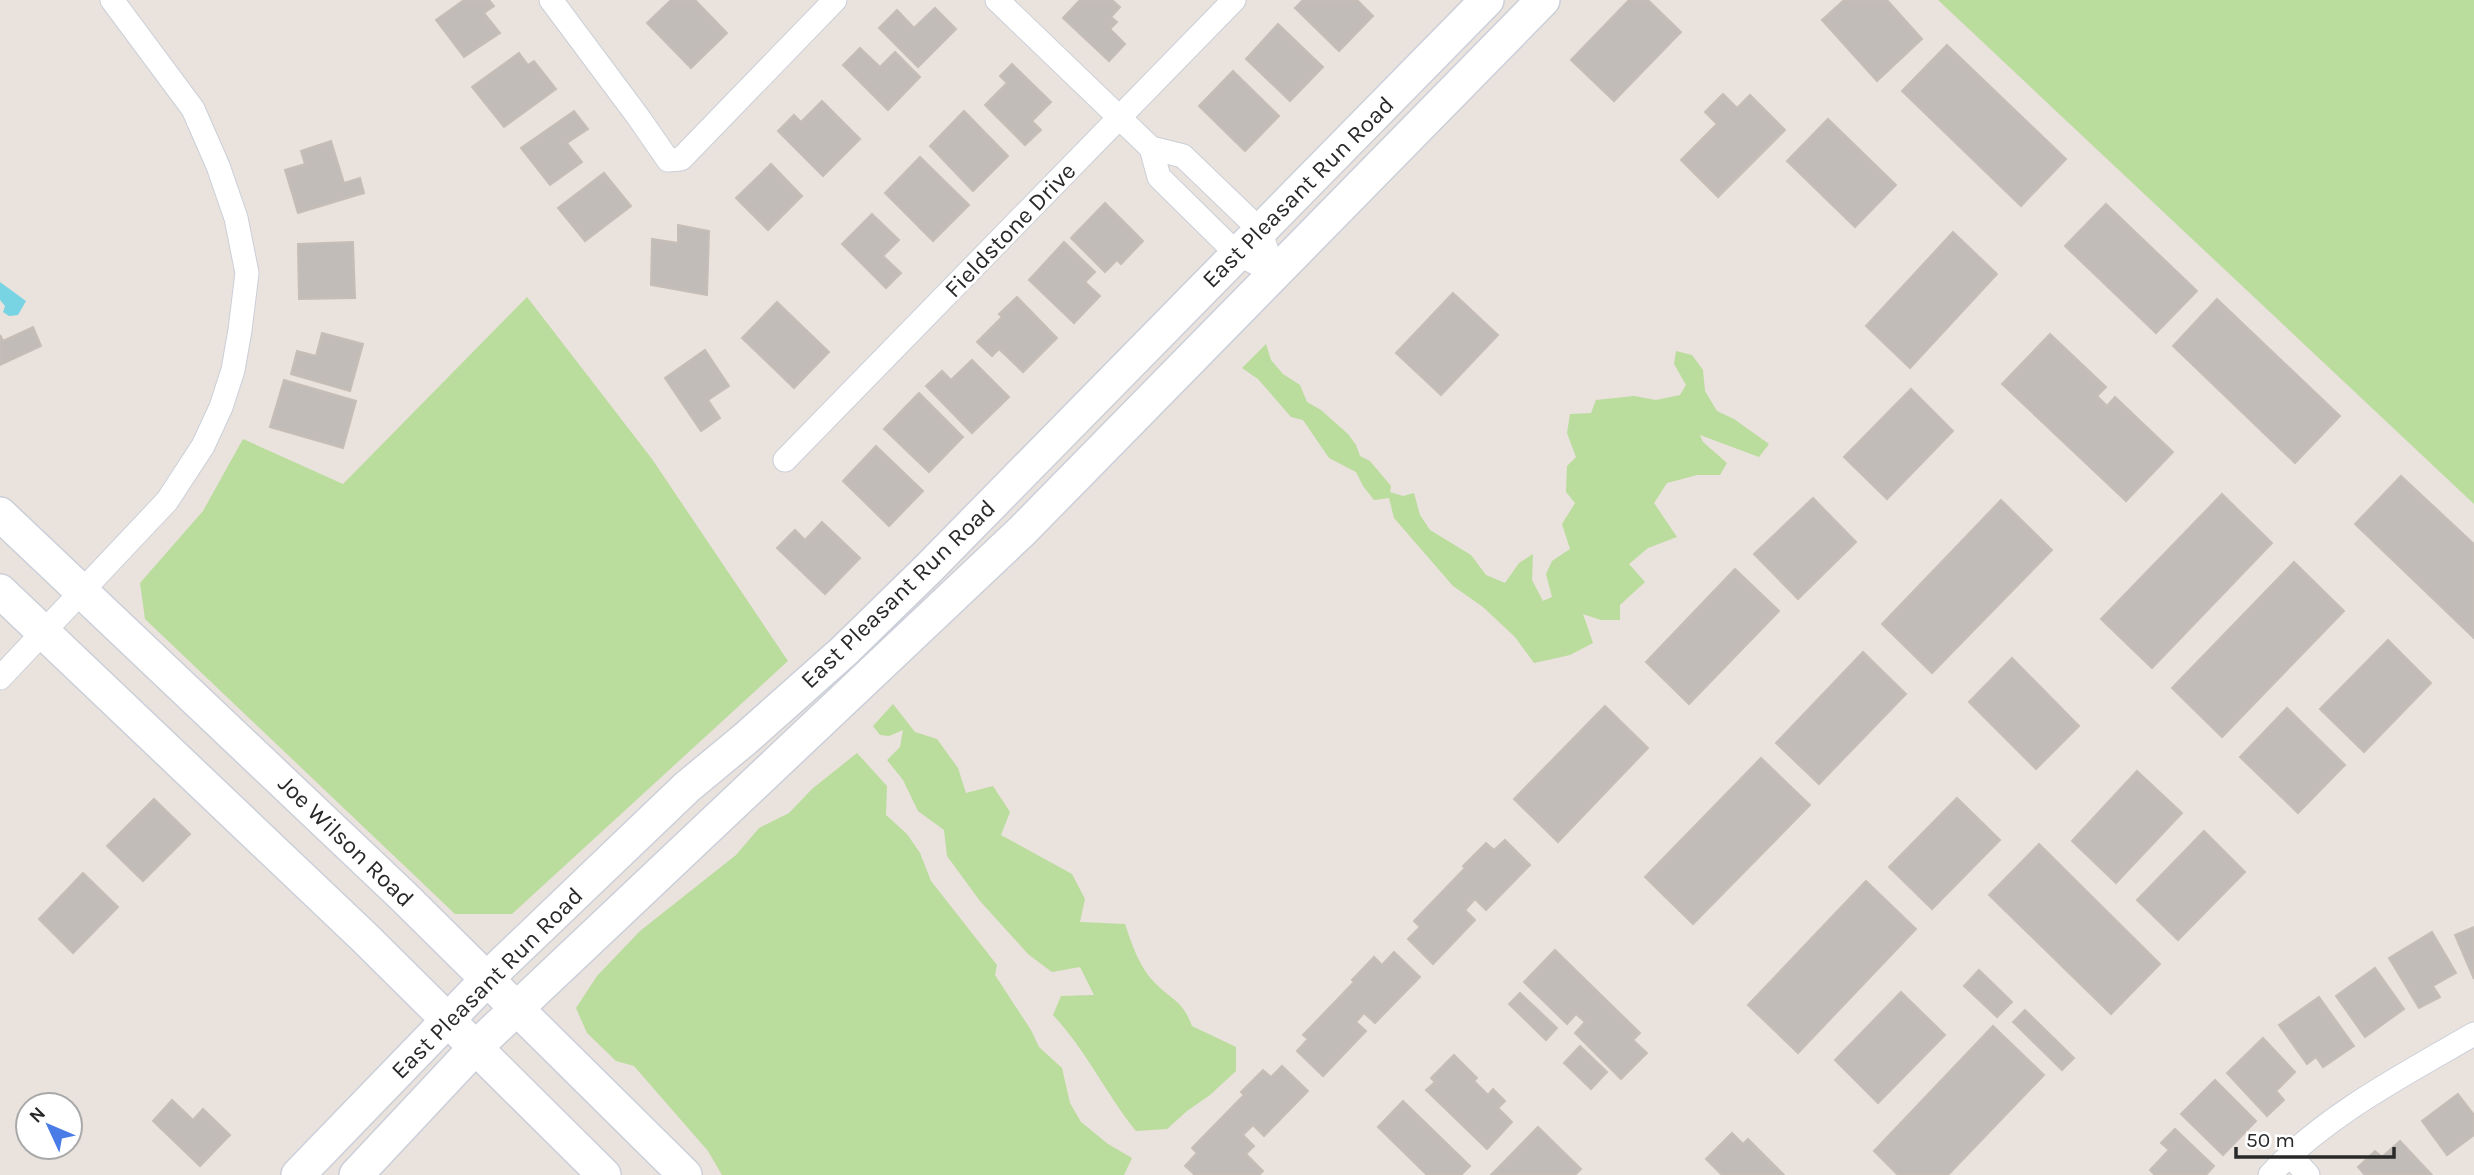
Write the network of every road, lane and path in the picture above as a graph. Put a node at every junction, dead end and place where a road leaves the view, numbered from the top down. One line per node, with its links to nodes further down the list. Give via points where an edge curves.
1 (112, 0): 16 (street, via 192,109 236,218 247,273 233,370 203,446 167,501)
2 (551, 0): 3 (street, via 668,160 681,159)
3 (835, 0)
4 (997, 0): 8 (street)
5 (1234, 0): 8 (street, Fieldstone Drive)
6 (1487, 0): 10 (main road, East Pleasant Run Road)
7 (1543, 0): 12 (main road, East Pleasant Run Road)
8 (1119, 119): 9 (street); 13 (street, Fieldstone Drive)
9 (1151, 148): 10 (street, via 1183,156); 11 (street, via 1159,177)
10 (1260, 230): 11 (main road, East Pleasant Run Road); 12 (street)
11 (1237, 254): 12 (street); 19 (main road, East Pleasant Run Road, via 844,651 687,787)
12 (1274, 272): 20 (main road, East Pleasant Run Road, via 1022,531)
13 (785, 460)
14 (0, 514): 16 (main road, Joe Wilson Road)
15 (0, 591): 17 (main road)
16 (84, 591): 17 (street); 19 (main road, Joe Wilson Road)
17 (44, 633): 18 (street); 21 (main road)
18 (0, 678)
19 (487, 979): 20 (main road, Joe Wilson Road); 21 (main road, East Pleasant Run Road)
20 (517, 1008): 23 (main road, East Pleasant Run Road); 28 (main road, Joe Wilson Road)
21 (447, 1020): 23 (main road); 25 (main road, East Pleasant Run Road)
22 (2474, 1034): 24 (street, via 2377,1090)
23 (475, 1048): 26 (main road, East Pleasant Run Road); 27 (main road)
24 (2289, 1154): 29 (street); 30 (street)
25 (298, 1175)
26 (356, 1175)
27 (604, 1175)
28 (685, 1175)
29 (2270, 1175)
30 (2308, 1175)

